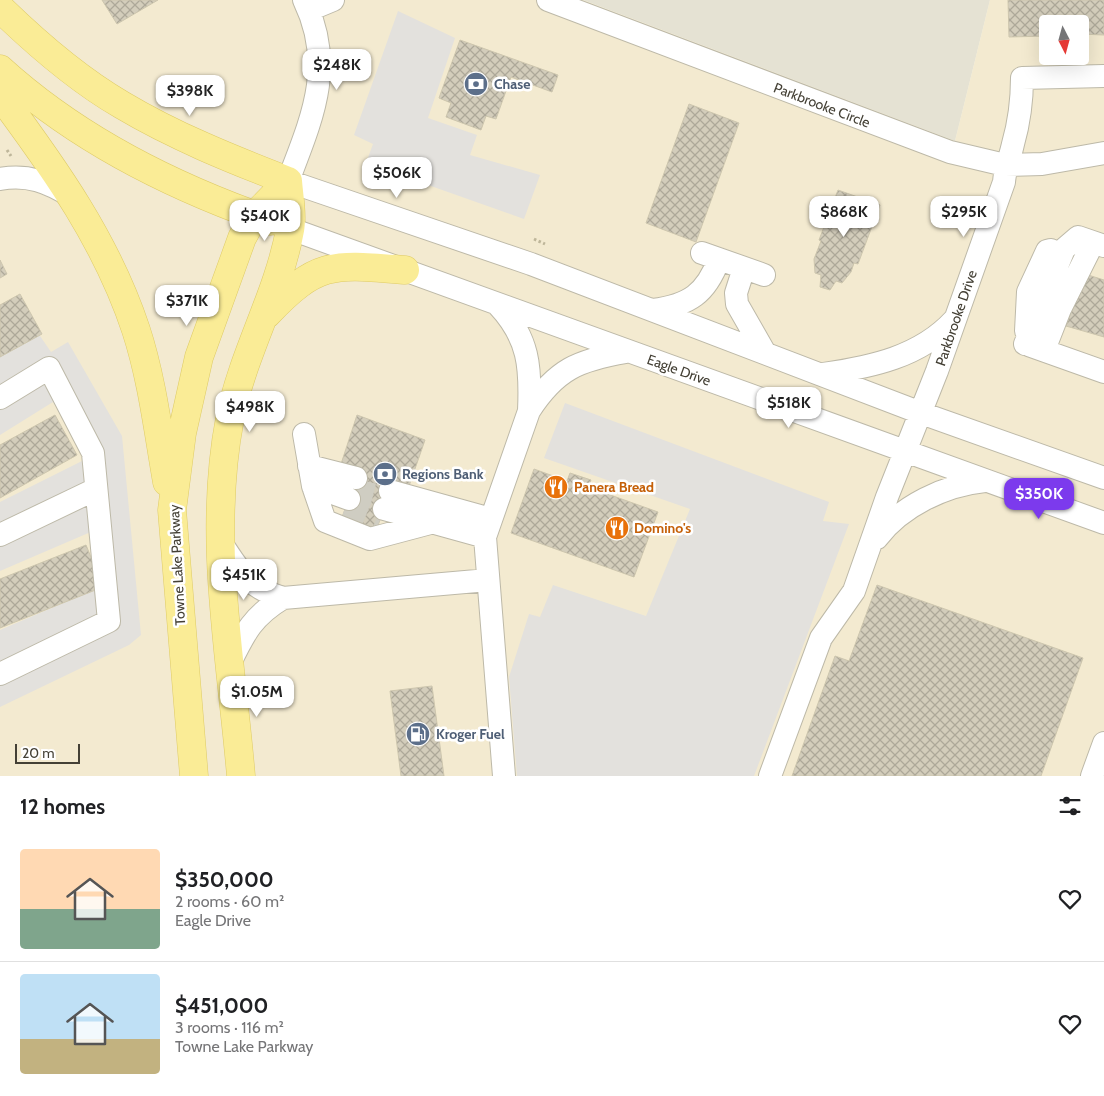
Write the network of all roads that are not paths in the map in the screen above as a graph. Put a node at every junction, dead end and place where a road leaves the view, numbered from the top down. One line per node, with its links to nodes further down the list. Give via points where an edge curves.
1 (333, 0): 3 (street)
2 (548, 0): 9 (street, Parkbrooke Circle, via 950,152)
3 (306, 5): 11 (street, via 316,31 320,73 316,102)
4 (0, 8): 11 (main road, via 34,41 120,104 217,153)
5 (0, 69): 13 (main road, via 82,132 123,156)
6 (1104, 76): 9 (street, Parkbrooke Drive, via 1022,78 1013,145)
7 (0, 95): 12 (main road)
8 (1104, 153): 9 (street, Parkbrooke Circle, via 1042,164)
9 (1005, 165): 19 (street, Parkbrooke Drive, via 1004,182)
10 (0, 179): 12 (street, via 32,178)
11 (288, 181): 13 (main road, Towne Lake Parkway); 14 (main road); 18 (street)
12 (73, 197): 37 (main road, via 103,249 136,331 153,398)
13 (254, 216): 14 (main road, Eagle Drive); 37 (main road, Towne Lake Parkway, via 242,238 200,357 182,433)
14 (291, 228): 16 (street, Eagle Drive); 20 (main road)
15 (1090, 242): 21 (street, via 1060,310); 21 (street, via 1047,252 1028,292)
16 (405, 270): 17 (street, Eagle Drive); 20 (main road, via 341,266 319,271 287,293)
17 (497, 304): 22 (street, Eagle Drive); 27 (street, via 522,338 528,358)
18 (653, 310): 23 (street); 23 (street, via 678,305 700,293 713,276 711,256 754,271 736,293 737,304)
19 (956, 317): 25 (street, via 932,340 906,354 873,366); 28 (street, Parkbrooke Drive)
20 (259, 322): 42 (main road, via 231,416 222,474)
21 (1035, 347): 24 (street)
22 (627, 351): 27 (street, via 594,357 567,369 545,388); 30 (street, Eagle Drive)
23 (765, 353): 25 (street)
24 (1104, 372)
25 (821, 375): 28 (street)
26 (0, 398): 36 (street, via 49,368 93,453)
27 (529, 411): 40 (street)
28 (921, 414): 30 (street, Parkbrooke Drive); 32 (street)
29 (304, 434): 33 (street)
30 (906, 452): 35 (street, Eagle Drive); 43 (street, Parkbrooke Drive)
31 (1104, 460): 32 (street)
32 (1068, 466): 34 (street)
33 (311, 477): 33 (street, via 351,493); 38 (street, via 325,522 370,540)
34 (1104, 478)
35 (986, 481): 39 (street, Eagle Drive); 43 (street, via 956,487 912,506 882,531)
36 (96, 489): 41 (street); 47 (street, via 109,621)
37 (172, 510): 49 (main road, Towne Lake Parkway)
38 (434, 522): 40 (street); 40 (street, via 385,504)
39 (1104, 524)
40 (488, 528): 44 (street)
41 (0, 535)
42 (220, 541): 45 (street, via 257,588); 46 (main road)
43 (869, 549): 52 (street, Parkbrooke Drive, via 854,591 821,638)
44 (488, 580): 45 (street); 51 (street)
45 (283, 598): 46 (street, via 265,609 250,625)
46 (230, 663): 50 (main road)
47 (0, 674)
48 (1104, 743): 53 (street)
49 (194, 776)
50 (242, 776)
51 (504, 776)
52 (770, 776)
53 (1092, 776)

